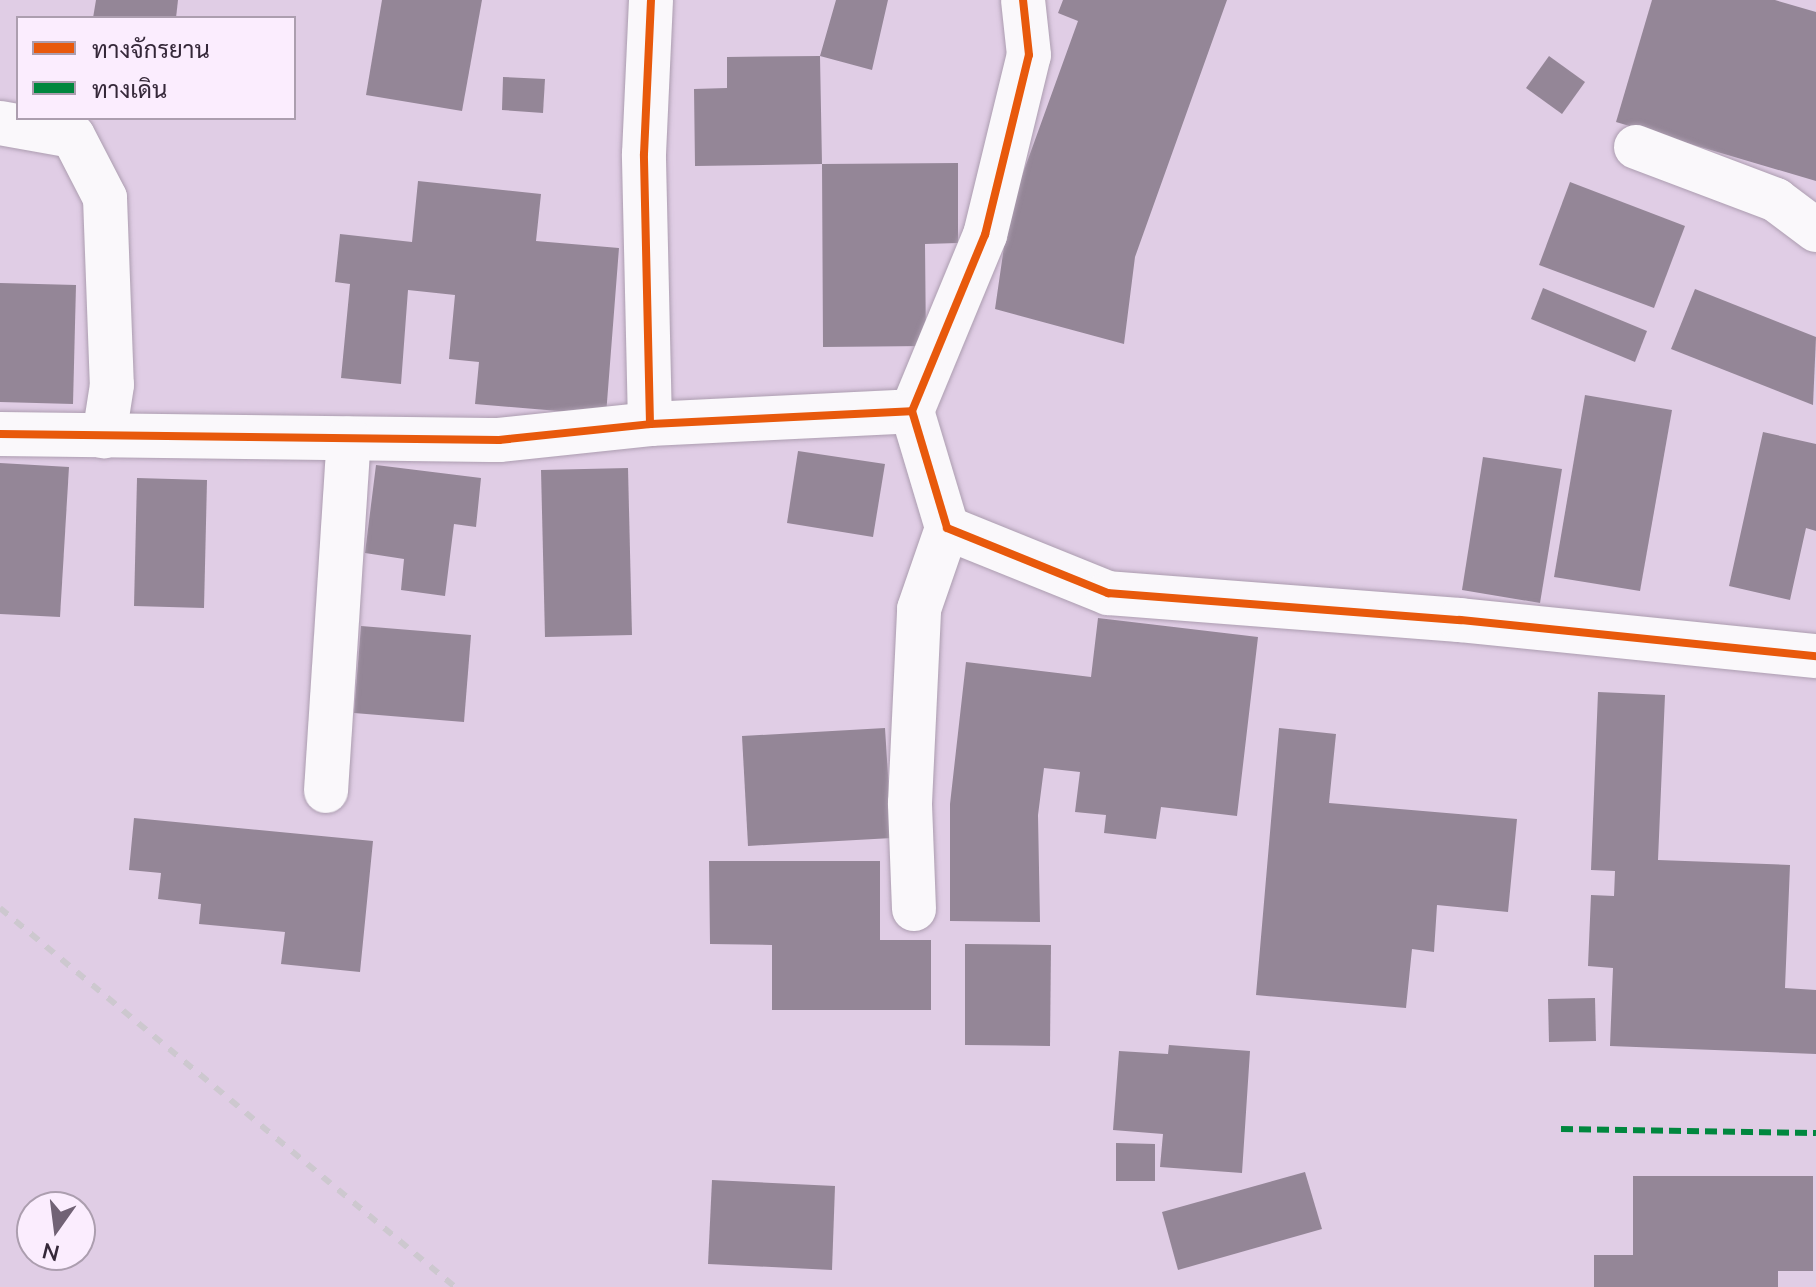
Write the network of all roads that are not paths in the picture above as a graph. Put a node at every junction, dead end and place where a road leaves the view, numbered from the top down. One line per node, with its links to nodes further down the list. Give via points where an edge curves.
1 (651, 0): 7 (street, via 644,154)
2 (1023, 0): 6 (street, via 1029,55 985,235)
3 (0, 123): 9 (street, via 73,136 105,198 112,385)
4 (1636, 147): 5 (street, via 1776,200)
5 (1816, 230)
6 (912, 411): 7 (street); 11 (street)
7 (650, 424): 10 (street, via 499,440)
8 (0, 434): 9 (street)
9 (104, 436): 10 (street)
10 (349, 439): 13 (street)
11 (947, 528): 12 (street, via 1108,593 1460,620); 14 (street, via 919,609 910,803)
12 (1816, 656)
13 (326, 791)
14 (914, 909)

